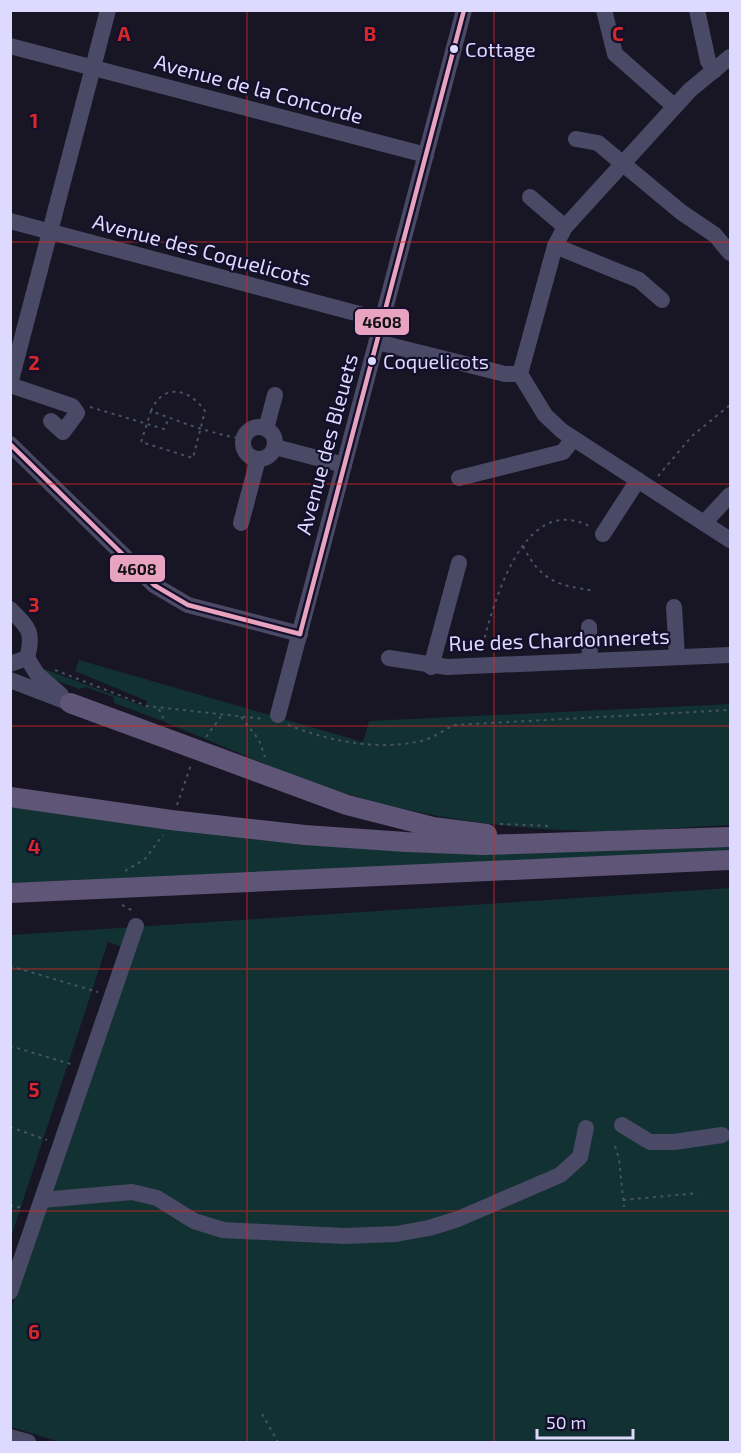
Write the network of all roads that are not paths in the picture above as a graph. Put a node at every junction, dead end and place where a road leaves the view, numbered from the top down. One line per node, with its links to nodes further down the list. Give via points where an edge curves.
1 (108, 10): 7 (street)
2 (464, 10): 10 (street, Avenue des Bleuets)
3 (604, 10): 8 (street, via 615,54)
4 (697, 10): 6 (street, via 708,61)
5 (10, 46): 7 (street, Avenue de la Concorde)
6 (725, 63): 8 (street)
7 (93, 68): 10 (street, Avenue de la Concorde); 15 (street)
8 (674, 106): 11 (street)
9 (576, 139): 11 (street, via 598,143)
10 (426, 155): 19 (street, Avenue des Bleuets)
11 (625, 163): 14 (street); 17 (street, via 681,212 715,235)
12 (530, 197): 14 (street)
13 (10, 221): 15 (street, Avenue des Coquelicots)
14 (565, 227): 16 (street)
15 (51, 232): 19 (street, Avenue des Coquelicots); 22 (street)
16 (555, 246): 18 (street, via 639,280); 21 (street)
17 (730, 252)
18 (662, 300)
19 (382, 320): 20 (street, Avenue des Bleuets)
20 (376, 342): 21 (street, via 506,374); 30 (street, Avenue des Bleuets)
21 (520, 374): 26 (street, via 545,415)
22 (10, 385): 24 (street, via 72,406 76,413 63,432)
23 (275, 394): 25 (street)
24 (51, 421)
25 (266, 429): 28 (street, via 274,436); 29 (street, via 251,429 244,438 245,452)
26 (573, 439): 31 (street, via 563,452); 32 (street)
27 (10, 444): 42 (street, via 154,585 188,605)
28 (275, 447): 29 (street, via 269,456); 30 (street)
29 (258, 459): 34 (street)
30 (344, 465): 42 (street, Avenue des Bleuets)
31 (459, 478)
32 (644, 484): 35 (street); 36 (street)
33 (730, 495): 35 (street)
34 (241, 523)
35 (704, 524): 37 (street)
36 (603, 534)
37 (730, 540)
38 (459, 563): 49 (street)
39 (674, 607): 44 (street)
40 (10, 609): 45 (street, via 29,628)
41 (589, 627): 47 (street)
42 (300, 634): 52 (street, Avenue des Bleuets)
43 (730, 655): 44 (street, Rue des Chardonnerets)
44 (677, 657): 47 (street, Rue des Chardonnerets)
45 (27, 658): 48 (street); 51 (street, via 37,674)
46 (389, 658): 49 (street, Rue des Chardonnerets)
47 (590, 661): 49 (street, Rue des Chardonnerets)
48 (10, 664)
49 (431, 667)
50 (10, 680): 51 (street)
51 (70, 703): 54 (main road, via 347,805 433,827)
52 (276, 718)
53 (10, 797): 54 (main road, via 305,835 483,845)
54 (559, 834): 55 (main road)
55 (730, 837)
56 (730, 860): 57 (main road)
57 (59, 890): 58 (main road); 59 (street)
58 (10, 892)
59 (10, 901)
60 (136, 926): 64 (street)
61 (622, 1125): 63 (street, via 650,1142)
62 (586, 1128): 64 (street, via 580,1157 560,1175 452,1221 396,1234 344,1236 223,1230 194,1221 157,1198 132,1192)
63 (722, 1135)
64 (42, 1200): 65 (street)
65 (10, 1292)
66 (10, 1437): 67 (street)
67 (28, 1443)

